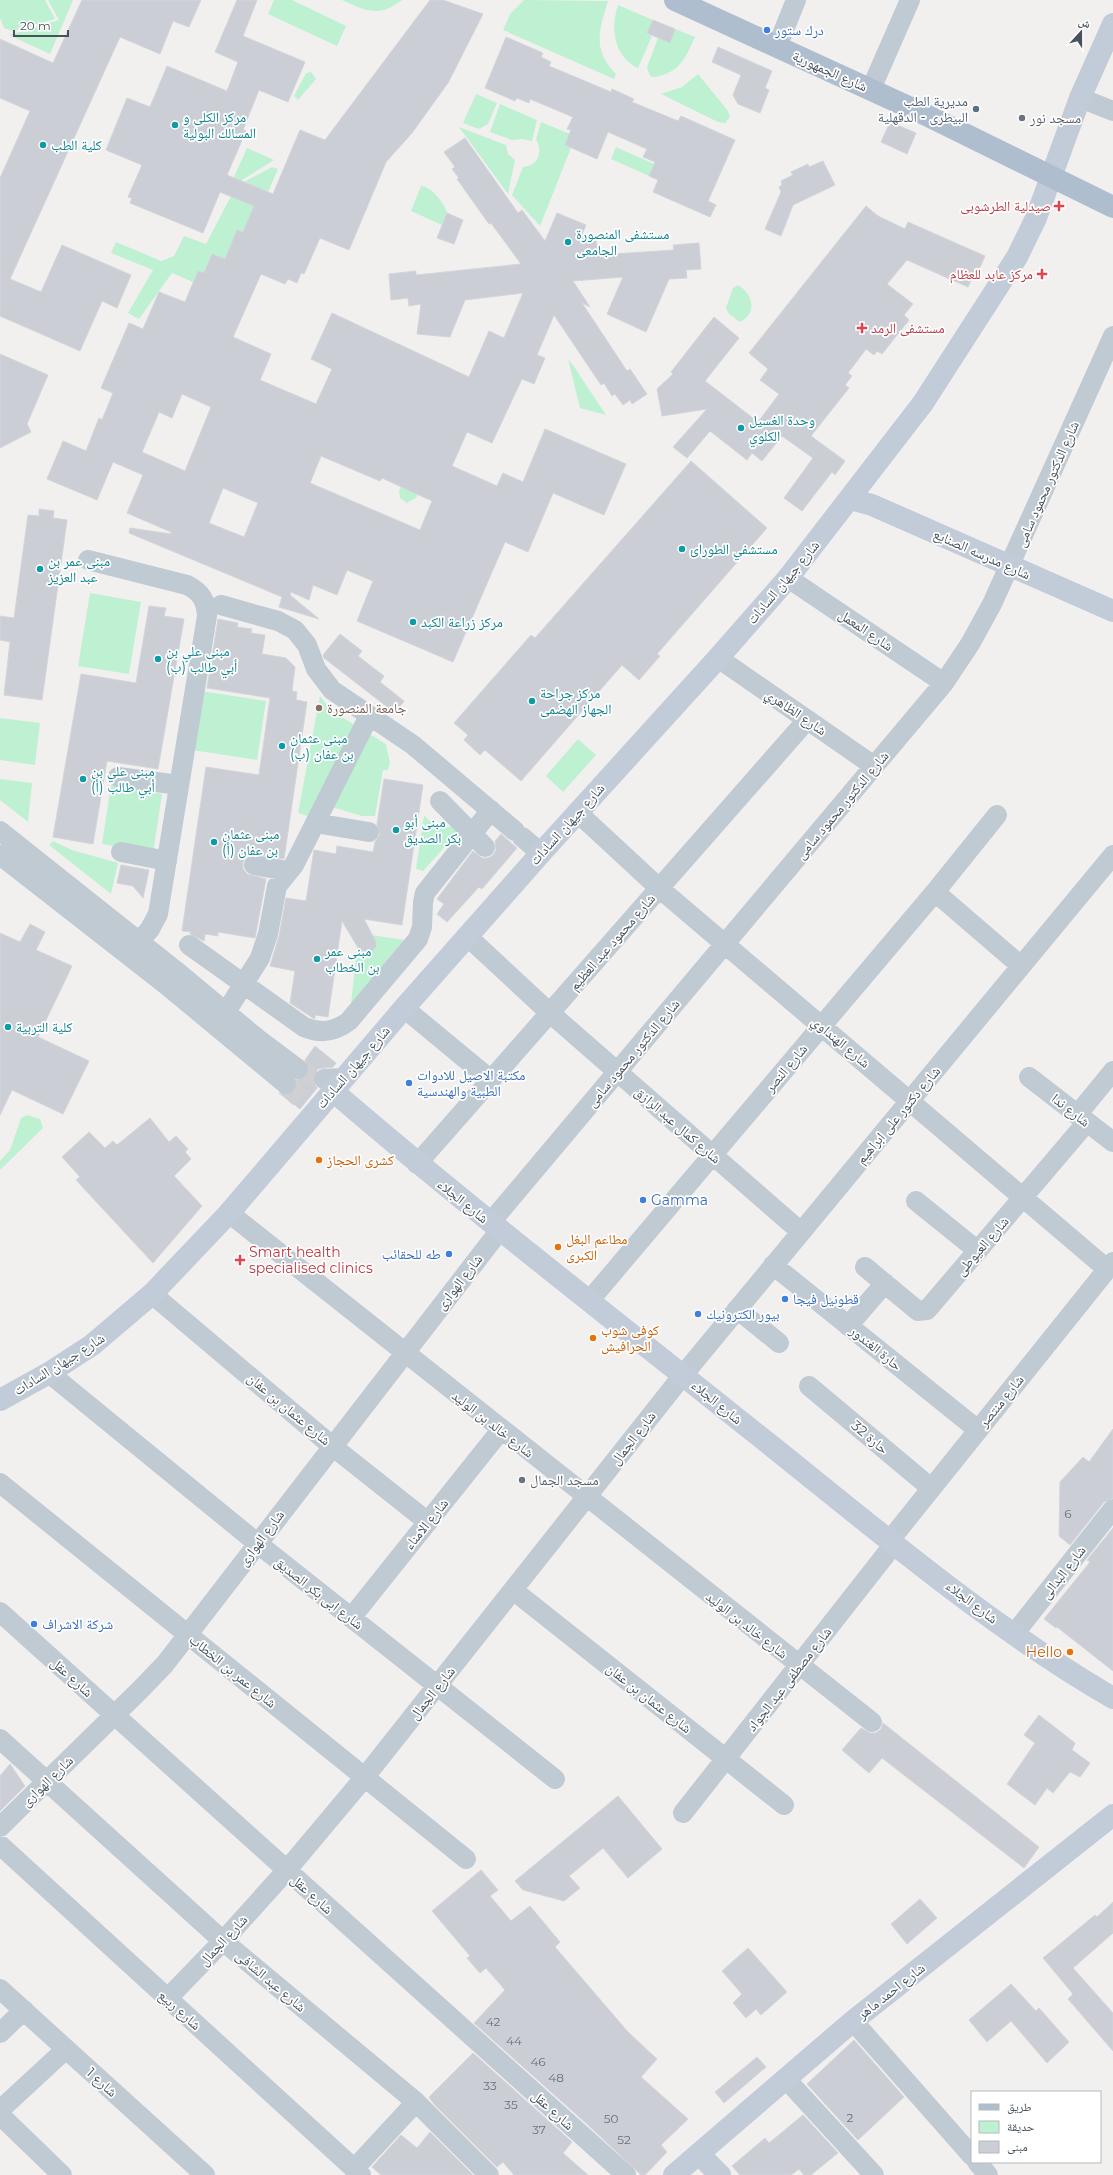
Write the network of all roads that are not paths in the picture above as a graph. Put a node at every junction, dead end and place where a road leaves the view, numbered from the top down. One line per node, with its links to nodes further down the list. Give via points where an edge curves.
1 (675, 0): 5 (main road, شارع الجمهورية)
2 (796, 0): 5 (street)
3 (910, 0): 6 (street)
4 (1113, 24): 7 (main road, شارع جيهان السادات)
5 (776, 47): 6 (main road, شارع الجمهورية)
6 (871, 89): 9 (main road, شارع الجمهورية)
7 (1080, 98): 8 (street); 9 (main road, شارع جيهان السادات)
8 (1113, 111)
9 (1051, 176): 10 (main road, شارع الجمهورية); 12 (main road, شارع جيهان السادات, via 1030,231 1005,276 923,403)
10 (1113, 207)
11 (1113, 336): 14 (street, شارع الدكتور محمود سامى)
12 (850, 499): 14 (main road, شارع مدرسه الصنايع, via 872,506); 15 (main road, شارع جيهان السادات)
13 (88, 560): 24 (street, via 187,585 199,593 207,606)
14 (1010, 566): 17 (main road, شارع مدرسه الصنايع); 19 (street, شارع الدكتور محمود سامى, via 970,644)
15 (788, 578): 18 (main road, شارع جيهان السادات); 19 (street, شارع المعمل)
16 (222, 605): 20 (street, via 278,621 295,630 307,645 316,669 326,684)
17 (1113, 611)
18 (718, 658): 21 (street, شارع الظاهري); 27 (main road, شارع جيهان السادات)
19 (944, 682): 22 (street, شارع الدكتور محمود سامى)
20 (369, 716): 26 (street, via 414,745); 29 (street)
21 (807, 720): 22 (street, شارع الظاهري); 40 (street, شارع محمود عبد العظيم)
22 (874, 766): 44 (street, شارع الدكتور محمود سامى)
23 (118, 777): 24 (street)
24 (179, 785): 37 (street)
25 (440, 801): 32 (street)
26 (491, 810): 32 (street); 34 (street)
27 (577, 812): 34 (main road, شارع جيهان السادات); 40 (street, شارع الهنداوي)
28 (997, 815): 41 (street, شارع النصر)
29 (315, 823): 31 (street); 39 (street, via 294,865)
30 (0, 831): 43 (street)
31 (369, 832)
32 (479, 840): 48 (street, via 426,893 422,902 422,927 418,938 343,1026 330,1031 310,1030)
33 (121, 852): 37 (street)
34 (540, 853): 42 (main road, شارع جيهان السادات)
35 (0, 855): 47 (street)
36 (1113, 855): 46 (street, شارع دكتور على ابراهيم)
37 (167, 860): 43 (street, via 158,914)
38 (254, 865): 39 (street)
39 (288, 871): 48 (street, via 277,886 264,946)
40 (660, 888): 44 (street, شارع الهنداوي); 51 (street, شارع محمود عبد العظيم)
41 (935, 892): 46 (street); 52 (street, شارع النصر)
42 (468, 936): 49 (main road, شارع جيهان السادات); 51 (street, شارع كمال عبد الرازق)
43 (139, 942): 47 (street)
44 (725, 944): 52 (street, شارع الهنداوي); 55 (street, شارع الدكتور محمود سامى)
45 (189, 945): 48 (street)
46 (1021, 966): 60 (street, شارع دكتور على ابراهيم)
47 (170, 977): 50 (street); 53 (street)
48 (244, 985): 50 (street)
49 (404, 1008): 58 (street); 59 (main road, شارع جيهان السادات)
50 (226, 1012): 53 (street)
51 (550, 1013): 55 (street, شارع كمال عبد الرازق); 58 (street, شارع محمود عبد العظيم)
52 (822, 1026): 60 (street, شارع الهنداوي); 63 (street, شارع النصر)
53 (253, 1046): 56 (street)
54 (1113, 1071): 61 (street, شارع العيوطى)
55 (617, 1072): 63 (street, شارع كمال عبد الرازق); 68 (street, شارع الدكتور محمود سامى)
56 (292, 1077)
57 (1030, 1077): 61 (street, شارع ندا)
58 (491, 1080): 64 (street, شارع محمود عبد العظيم)
59 (333, 1083): 64 (main road, شارع الجلاء); 67 (main road, شارع جيهان السادات, via 305,1113)
60 (909, 1101): 65 (street, شارع الهنداوي); 69 (street, شارع دكتور على ابراهيم)
61 (1082, 1119): 62 (street, شارع ندا); 65 (street, شارع العيوطى)
62 (1113, 1142)
63 (712, 1155): 69 (street, شارع كمال عبد الرازق); 76 (street, شارع النصر)
64 (417, 1164): 68 (main road, شارع الجلاء)
65 (1023, 1198): 70 (street, شارع العيوطى); 72 (street, شارع الهنداوي)
66 (916, 1201): 70 (street)
67 (229, 1213): 75 (main road, شارع جيهان السادات); 80 (street, شارع خالد بن الوليد)
68 (495, 1226): 76 (main road, شارع الجلاء); 80 (street, شارع الهوارى)
69 (800, 1232): 71 (street, شارع دكتور على ابراهيم)
70 (978, 1251): 74 (street, شارع العيوطى, via 927,1310 922,1312)
71 (773, 1265): 77 (street, شارع دكتور على ابراهيم); 78 (street, حارة الغندور)
72 (1110, 1266): 86 (street, شارع منتصر)
73 (865, 1267): 74 (street, شارع العيوطى)
74 (885, 1283): 78 (street)
75 (152, 1294): 81 (main road, شارع جيهان السادات, via 92,1345); 87 (street, شارع عثمان بن عفان)
76 (589, 1301): 82 (main road, شارع الجلاء)
77 (737, 1309): 79 (street); 82 (street, شارع دكتور على ابراهيم)
78 (848, 1326): 86 (street, حارة الغندور)
79 (779, 1343)
80 (404, 1353): 85 (street, شارع خالد بن الوليد); 87 (street, شارع الهوارى)
81 (49, 1373): 84 (main road, شارع جيهان السادات); 94 (street, شارع ابى بكر الصديق)
82 (682, 1375): 90 (street, شارع الجمال); 93 (main road, شارع الجلاء)
83 (809, 1386): 89 (street, حارة 32)
84 (0, 1400)
85 (501, 1430): 90 (street, شارع خالد بن الوليد); 92 (street, شارع الامناء)
86 (978, 1430): 89 (street, شارع منتصر)
87 (332, 1446): 92 (street, شارع عثمان بن عفان); 94 (street, شارع الهوارى)
88 (0, 1483): 99 (street, شارع عمر بن الخطاب)
89 (931, 1488): 93 (street, شارع منتصر)
90 (586, 1498): 95 (street, شارع الجمال); 100 (street, شارع خالد بن الوليد)
91 (1113, 1509): 98 (street, شارع البدالى)
92 (428, 1522): 97 (street, شارع الامناء)
93 (892, 1542): 98 (main road, شارع الجلاء); 100 (street, شارع مصطفى عبد الجواد)
94 (257, 1543): 97 (street, شارع ابى بكر الصديق); 99 (street, شارع الهوارى)
95 (513, 1590): 101 (street, شارع الجمال); 107 (street, شارع عثمان بن عفان)
96 (0, 1612): 104 (street, شارع عقل)
97 (351, 1618): 101 (street, شارع ابى بكر الصديق)
98 (1014, 1634): 102 (main road, شارع الجلاء, via 1065,1670)
99 (188, 1635): 104 (street, شارع الهوارى, via 160,1669); 108 (street, شارع عمر بن الخطاب)
100 (799, 1666): 105 (street, شارع خالد بن الوليد); 107 (street, شارع مصطفى عبد الجواد)
101 (437, 1686): 108 (street, شارع الجمال); 109 (street, شارع ابى بكر الصديق)
102 (1113, 1699): 103 (main road)
103 (1113, 1712)
104 (114, 1716): 110 (street, شارع الهوارى); 117 (street, شارع عقل)
105 (872, 1722)
106 (0, 1739): 110 (street, شارع عبد الشافى)
107 (726, 1759): 111 (street, شارع عثمان بن عفان); 112 (street, شارع مصطفى عبد الجواد)
108 (364, 1778): 116 (street, شارع عمر بن الخطاب); 117 (street, شارع الجمال)
109 (555, 1779)
110 (47, 1781): 114 (street, شارع الهوارى); 118 (street, شارع عبد الشافى)
111 (784, 1805)
112 (683, 1813)
113 (1113, 1815): 122 (main road, شارع احمد ماهر)
114 (0, 1827)
115 (0, 1845): 120 (street, شارع ربيع)
116 (466, 1859)
117 (286, 1870): 118 (street, شارع الجمال); 136 (street, شارع عقل)
118 (223, 1941): 120 (street, شارع الجمال); 126 (street, شارع عبد الشافى)
119 (0, 1989): 121 (street, شارع 1)
120 (168, 1998): 132 (street, شارع ربيع)
121 (24, 2010): 123 (street); 124 (street, شارع 1)
122 (853, 2021): 125 (main road, شارع احمد ماهر); 129 (street)
123 (0, 2033)
124 (66, 2049): 127 (street); 134 (street, شارع 1)
125 (786, 2079): 131 (main road, شارع احمد ماهر); 138 (street)
126 (416, 2102): 132 (street); 135 (street, شارع عبد الشافى)
127 (0, 2110)
128 (0, 2115): 133 (street)
129 (971, 2155)
130 (978, 2163): 139 (street)
131 (687, 2168): 137 (main road)
132 (358, 2172)
133 (62, 2175)
134 (205, 2175)
135 (489, 2175)
136 (626, 2175)
137 (720, 2175)
138 (874, 2175)
139 (988, 2175)

